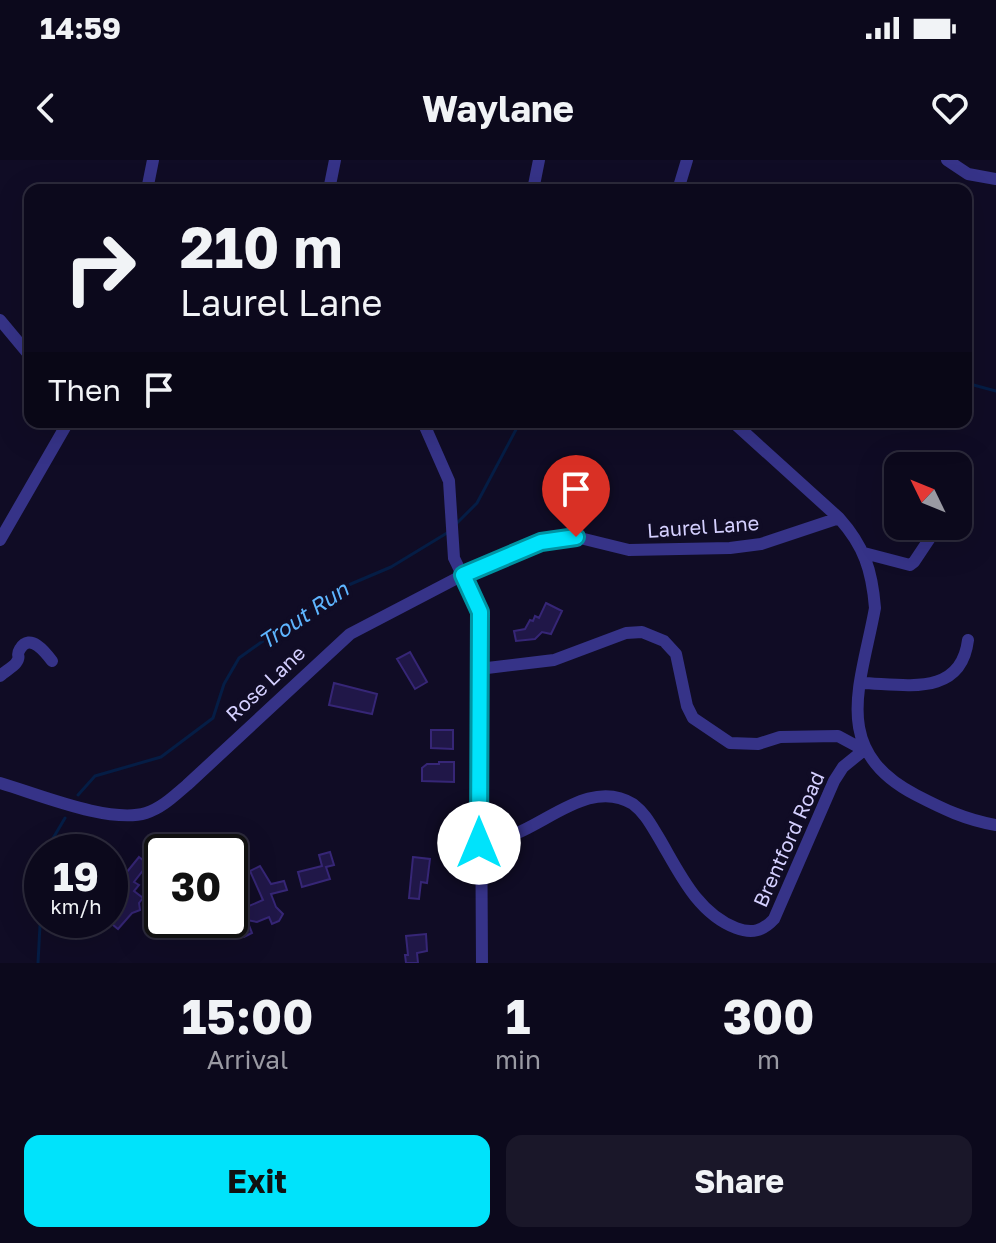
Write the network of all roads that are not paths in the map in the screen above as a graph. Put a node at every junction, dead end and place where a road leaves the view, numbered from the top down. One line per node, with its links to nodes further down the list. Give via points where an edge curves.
1 (153, 160): 7 (street)
2 (335, 160): 8 (street)
3 (539, 160): 9 (street)
4 (687, 160): 10 (street)
5 (947, 160): 6 (street, via 968,174)
6 (996, 179)
7 (148, 184)
8 (330, 184)
9 (534, 184)
10 (680, 184)
11 (0, 320): 12 (street)
12 (24, 349)
13 (65, 428): 17 (street)
14 (426, 428): 20 (street, via 449,481 454,558)
15 (740, 428): 16 (street)
16 (839, 518): 19 (street); 20 (street, Laurel Lane, via 761,544 730,548 629,550 587,538 553,538)
17 (0, 540)
18 (929, 540): 19 (street, via 910,565)
19 (864, 553): 25 (street, via 875,608)
20 (463, 575): 23 (street, via 480,612); 27 (street, Rose Lane, via 350,634 187,785 148,812 107,814)
21 (968, 640): 25 (street, via 958,667 941,681)
22 (52, 661): 24 (street, via 38,645 25,645 16,663)
23 (479, 669): 26 (street, via 554,660 642,632 664,641 676,654 693,718 730,743 838,736); 29 (street)
24 (0, 676)
25 (861, 683): 26 (street, via 857,714)
26 (864, 750): 28 (street, via 902,788 960,817); 29 (street, Brentford Road, via 834,781 774,919 754,932 731,926 696,899 649,820 619,797 587,798 515,834)
27 (0, 783)
28 (996, 825)
29 (479, 843): 30 (street)
30 (482, 963)

